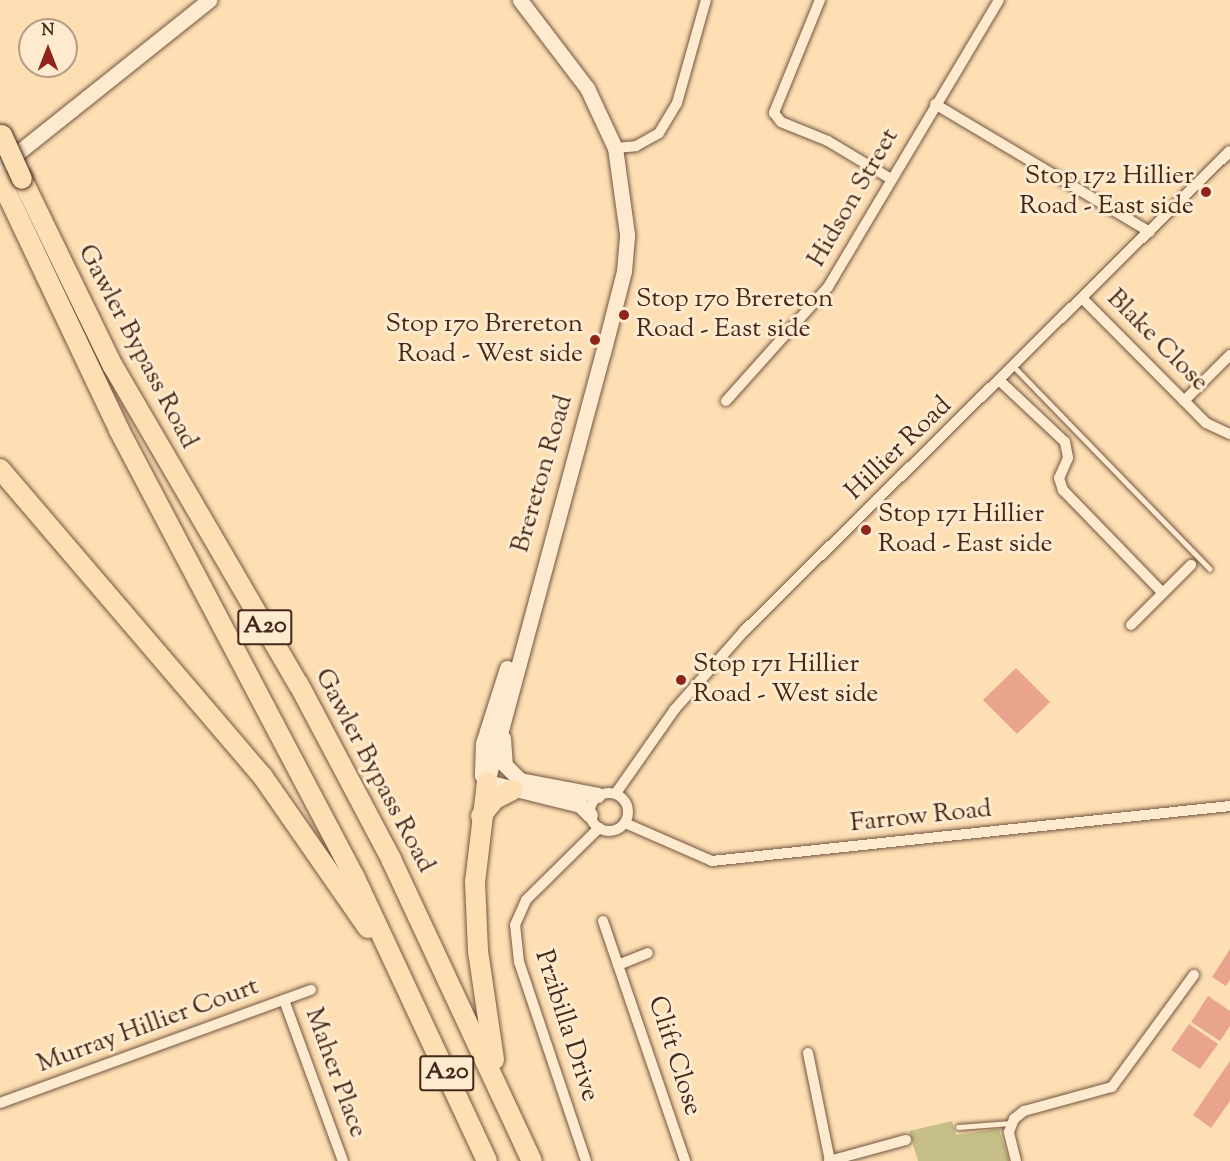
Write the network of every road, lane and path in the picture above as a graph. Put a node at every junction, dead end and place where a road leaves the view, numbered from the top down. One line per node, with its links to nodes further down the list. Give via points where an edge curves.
1 (209, 0): 10 (street)
2 (520, 0): 8 (street, Brereton Road, via 587,88)
3 (706, 0): 8 (street, via 677,103 659,133 636,146)
4 (820, 0): 11 (street, via 774,113 781,122 828,141)
5 (999, 0): 6 (street, Hidson Street)
6 (935, 104): 11 (street, Hidson Street); 13 (street)
7 (1, 132): 44 (highway, Gawler Bypass Road / A20, bridge, via 118,376 342,765)
8 (615, 148): 25 (street, Brereton Road, via 625,206 624,272)
9 (1230, 151): 13 (street, Hillier Road)
10 (0, 168)
11 (891, 178): 18 (street, Hidson Street, via 828,287)
12 (2, 185): 40 (highway, Gawler Bypass Road / A20, via 119,430)
13 (1150, 232): 14 (street, Hillier Road)
14 (1082, 298): 16 (street, Hillier Road); 19 (street, Blake Close)
15 (1230, 355): 19 (street)
16 (1014, 368): 17 (street, Hillier Road); 23 (lane)
17 (1000, 381): 24 (street, via 1065,442 1068,458 1059,478 1063,490); 30 (street, Hillier Road, via 744,631 675,709)
18 (726, 401)
19 (1184, 401): 20 (street, Blake Close, via 1206,423)
20 (1230, 434)
21 (0, 469): 40 (highway, via 263,777)
22 (1191, 565): 24 (street)
23 (1210, 569)
24 (1162, 592): 26 (street)
25 (533, 597): 27 (street, Brereton Road); 28 (street, Brereton Road, via 483,742 479,767)
26 (1131, 625)
27 (504, 711): 28 (street, Brereton Road); 31 (street, Brereton Road, via 503,756 514,775)
28 (487, 782): 29 (street); 33 (highway)
29 (513, 790): 33 (highway, via 495,799); 34 (street, via 580,805)
30 (616, 793): 31 (street); 35 (street, via 628,806)
31 (598, 795): 34 (street)
32 (1230, 806): 35 (street, Farrow Road, via 712,861)
33 (481, 816): 44 (highway, via 475,882 478,951)
34 (594, 822): 35 (street, via 610,831); 52 (street, Przibilla Drive, via 526,900 515,926 519,962)
35 (625, 823)
36 (603, 921): 38 (street, Clift Close)
37 (648, 953): 38 (street)
38 (618, 965): 53 (street, Clift Close)
39 (1194, 975): 46 (street, via 1112,1086 1024,1111)
40 (406, 985): 50 (highway, Gawler Bypass Road / A20)
41 (311, 990): 42 (street, Murray Hillier Court)
42 (284, 1000): 45 (street, Murray Hillier Court); 49 (street, Maher Place)
43 (808, 1053): 54 (street)
44 (497, 1080): 51 (highway, Gawler Bypass Road / A20)
45 (0, 1103)
46 (1011, 1123): 47 (lane); 55 (street)
47 (958, 1127)
48 (906, 1140): 54 (street)
49 (344, 1161)
50 (487, 1161)
51 (532, 1161)
52 (586, 1161)
53 (685, 1161)
54 (829, 1161)
55 (1016, 1161)

